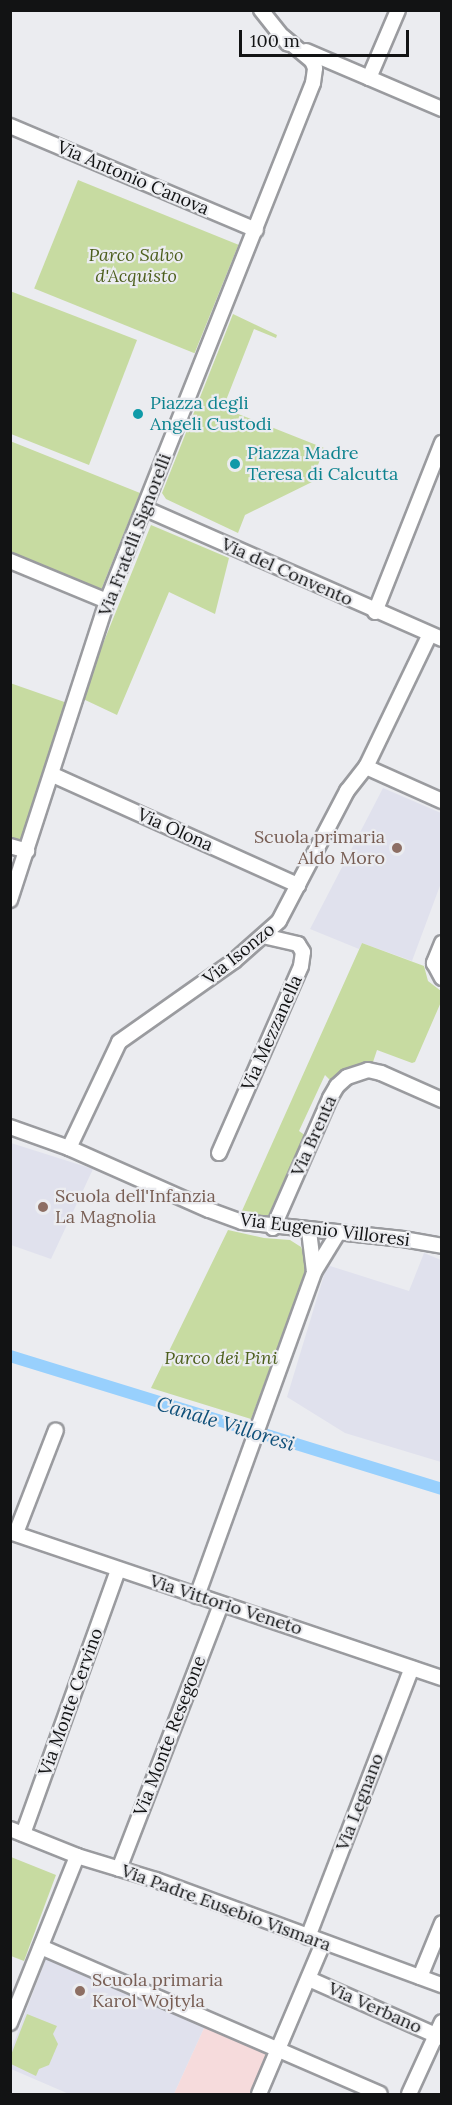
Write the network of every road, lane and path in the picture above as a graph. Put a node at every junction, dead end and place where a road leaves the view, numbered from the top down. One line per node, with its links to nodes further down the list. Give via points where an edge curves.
1 (261, 10): 3 (street)
2 (398, 10): 6 (street)
3 (283, 37): 4 (street); 5 (street)
4 (300, 48): 5 (street, via 312,61); 6 (street)
5 (314, 75): 9 (street, Via Fratelli Signorelli)
6 (369, 78): 7 (street)
7 (441, 109)
8 (10, 126): 9 (street, Via Antonio Canova)
9 (256, 230): 11 (street, Via Fratelli Signorelli)
10 (441, 443): 14 (street)
11 (146, 509): 13 (street, Via Fratelli Signorelli); 14 (street, Via del Convento)
12 (10, 561): 13 (street)
13 (107, 601): 17 (street, Via Fratelli Signorelli)
14 (375, 612): 15 (street, Via del Convento)
15 (435, 637): 16 (street, Via Isonzo)
16 (366, 767): 18 (street); 21 (street, Via Isonzo, via 347,791)
17 (53, 775): 20 (street, Via Fratelli Signorelli); 21 (street, Via Olona)
18 (441, 801)
19 (10, 846): 20 (street)
20 (27, 851): 22 (street, Via Fratelli Signorelli)
21 (298, 885): 23 (street, Via Isonzo, via 279,921)
22 (10, 900)
23 (264, 936): 28 (street, Via Isonzo, via 198,988 119,1042); 29 (street, Via Mezzanella, via 298,944 303,952 301,966)
24 (441, 943): 25 (street, via 434,963)
25 (441, 978)
26 (441, 1100): 30 (street, Via Brenta, via 381,1073 368,1070 347,1077 330,1098)
27 (10, 1127): 28 (street, Via Eugenio Villoresi)
28 (69, 1148): 30 (street, Via Eugenio Villoresi, via 228,1218)
29 (219, 1154)
30 (273, 1228): 31 (street, Via Eugenio Villoresi)
31 (309, 1231): 32 (street, Via Eugenio Villoresi); 34 (street)
32 (338, 1233): 33 (street, Via Eugenio Villoresi); 34 (street)
33 (441, 1246)
34 (314, 1272): 38 (street)
35 (56, 1430): 36 (street)
36 (12, 1534): 37 (street, Via Vittorio Veneto)
37 (118, 1570): 38 (street, Via Vittorio Veneto); 42 (street, Via Monte Cervino)
38 (197, 1596): 39 (street, Via Vittorio Veneto)
39 (221, 1604): 40 (street, Via Vittorio Veneto); 44 (street, Via Monte Resegone)
40 (412, 1668): 41 (street, Via Vittorio Veneto); 46 (street, Via Legnano)
41 (441, 1678)
42 (17, 1831): 43 (street, Via Padre Eusebio Vismara)
43 (77, 1856): 44 (street, Via Padre Eusebio Vismara); 48 (street)
44 (119, 1869): 46 (street, Via Padre Eusebio Vismara)
45 (441, 1923): 49 (street)
46 (308, 1937): 47 (street, Via Padre Eusebio Vismara)
47 (323, 1943): 49 (street, Via Padre Eusebio Vismara); 50 (street)
48 (41, 1947): 52 (street); 54 (street)
49 (420, 1977): 51 (street, Via Padre Eusebio Vismara)
50 (309, 1979): 53 (street, Via Verbano); 54 (street)
51 (441, 1984)
52 (10, 2023)
53 (439, 2032): 57 (street)
54 (278, 2050): 55 (street); 56 (street)
55 (259, 2094)
56 (380, 2094)
57 (409, 2094)

